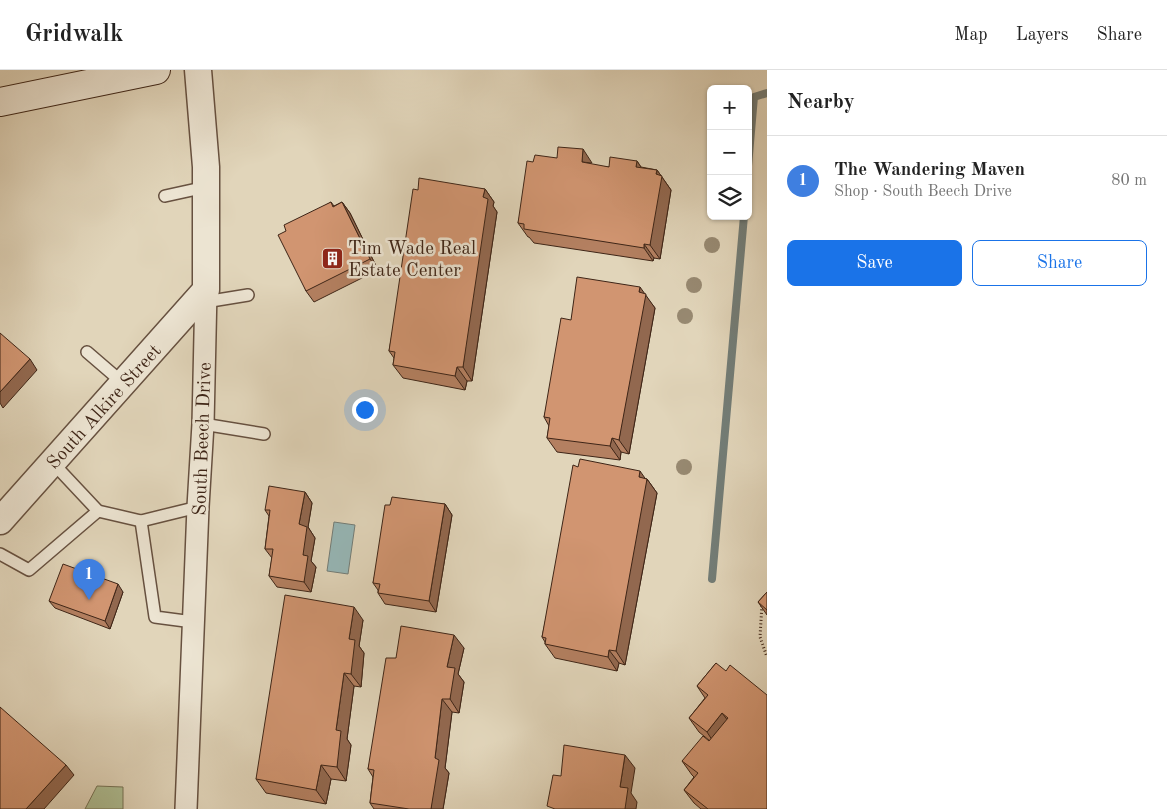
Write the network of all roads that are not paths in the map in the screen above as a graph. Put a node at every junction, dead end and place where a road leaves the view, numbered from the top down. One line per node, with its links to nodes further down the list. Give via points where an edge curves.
1 (156, 70): 3 (main road)
2 (198, 70): 4 (street, South Beech Drive)
3 (0, 102)
4 (206, 187): 5 (lane); 6 (street, South Beech Drive)
5 (165, 196)
6 (205, 296): 7 (lane); 9 (street, South Alkire Street); 10 (street, South Beech Drive)
7 (248, 296)
8 (87, 352): 9 (lane)
9 (123, 383): 12 (street, South Alkire Street)
10 (203, 424): 11 (lane); 13 (street, South Beech Drive)
11 (264, 434)
12 (52, 462): 14 (lane); 15 (street, South Alkire Street)
13 (198, 507): 16 (lane); 18 (street, South Beech Drive)
14 (98, 511): 16 (lane); 17 (lane, via 29,570)
15 (0, 521)
16 (141, 521): 18 (lane, via 155,617)
17 (0, 554)
18 (193, 622): 19 (street, South Beech Drive)
19 (186, 809)

